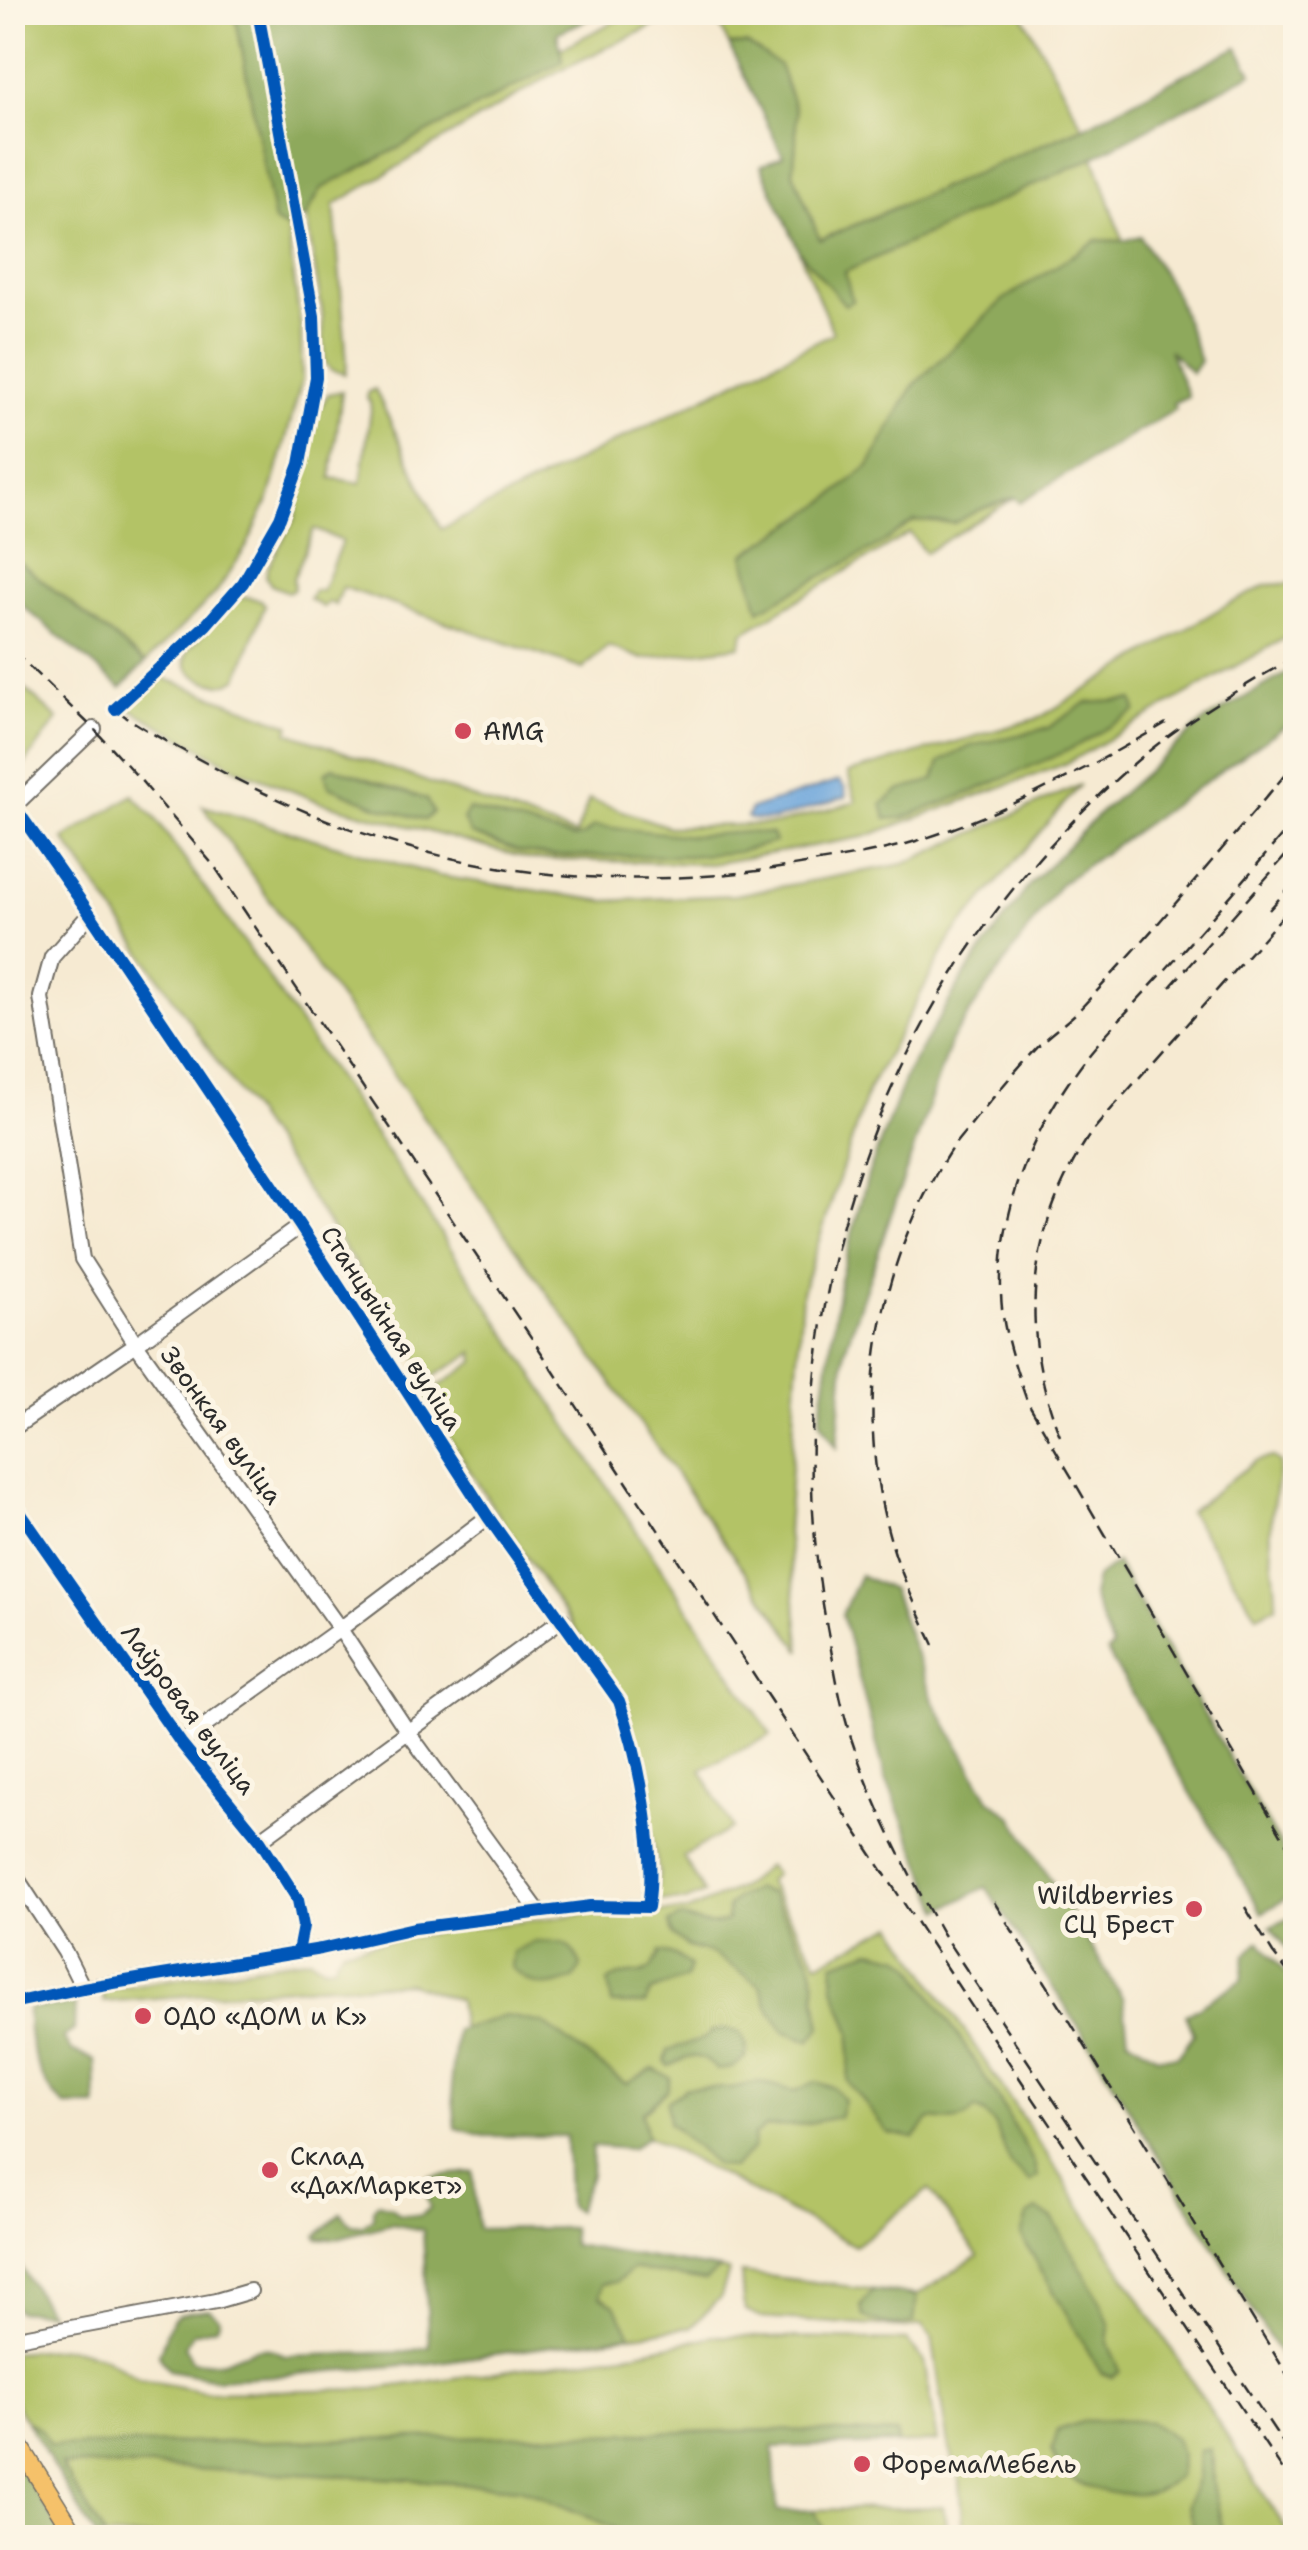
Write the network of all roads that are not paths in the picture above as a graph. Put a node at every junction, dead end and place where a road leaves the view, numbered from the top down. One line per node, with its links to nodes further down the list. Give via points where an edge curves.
1 (258, 12): 2 (street, via 314,316 316,377 300,464 280,518 242,583)
2 (114, 709)
3 (94, 729): 4 (street)
4 (13, 806): 5 (street, Станцыйная вуліца)
5 (90, 914): 6 (street, Станцыйная вуліца); 7 (street, Звонкая вуліца, via 52,958 42,997 82,1259)
6 (300, 1226): 7 (street); 10 (street, Станцыйная вуліца)
7 (136, 1344): 8 (street); 12 (street, Звонкая вуліца)
8 (12, 1429)
9 (12, 1500): 14 (street, Лаўровая вуліца)
10 (488, 1517): 11 (street, Станцыйная вуліца); 12 (street)
11 (562, 1619): 13 (street); 17 (street, Станцыйная вуліца, via 626,1721 652,1879 648,1907)
12 (340, 1629): 13 (street, Звонкая вуліца); 14 (street)
13 (408, 1732): 15 (street); 17 (street, Звонкая вуліца)
14 (181, 1743): 15 (street, Лаўровая вуліца)
15 (260, 1840): 18 (street, Лаўровая вуліца, via 298,1900)
16 (12, 1870): 19 (street)
17 (539, 1912): 18 (street)
18 (298, 1952): 19 (street)
19 (82, 1988): 20 (street)
20 (12, 2003)
21 (250, 2292): 22 (street)
22 (12, 2339)
23 (12, 2434): 24 (main road)
24 (76, 2538)

